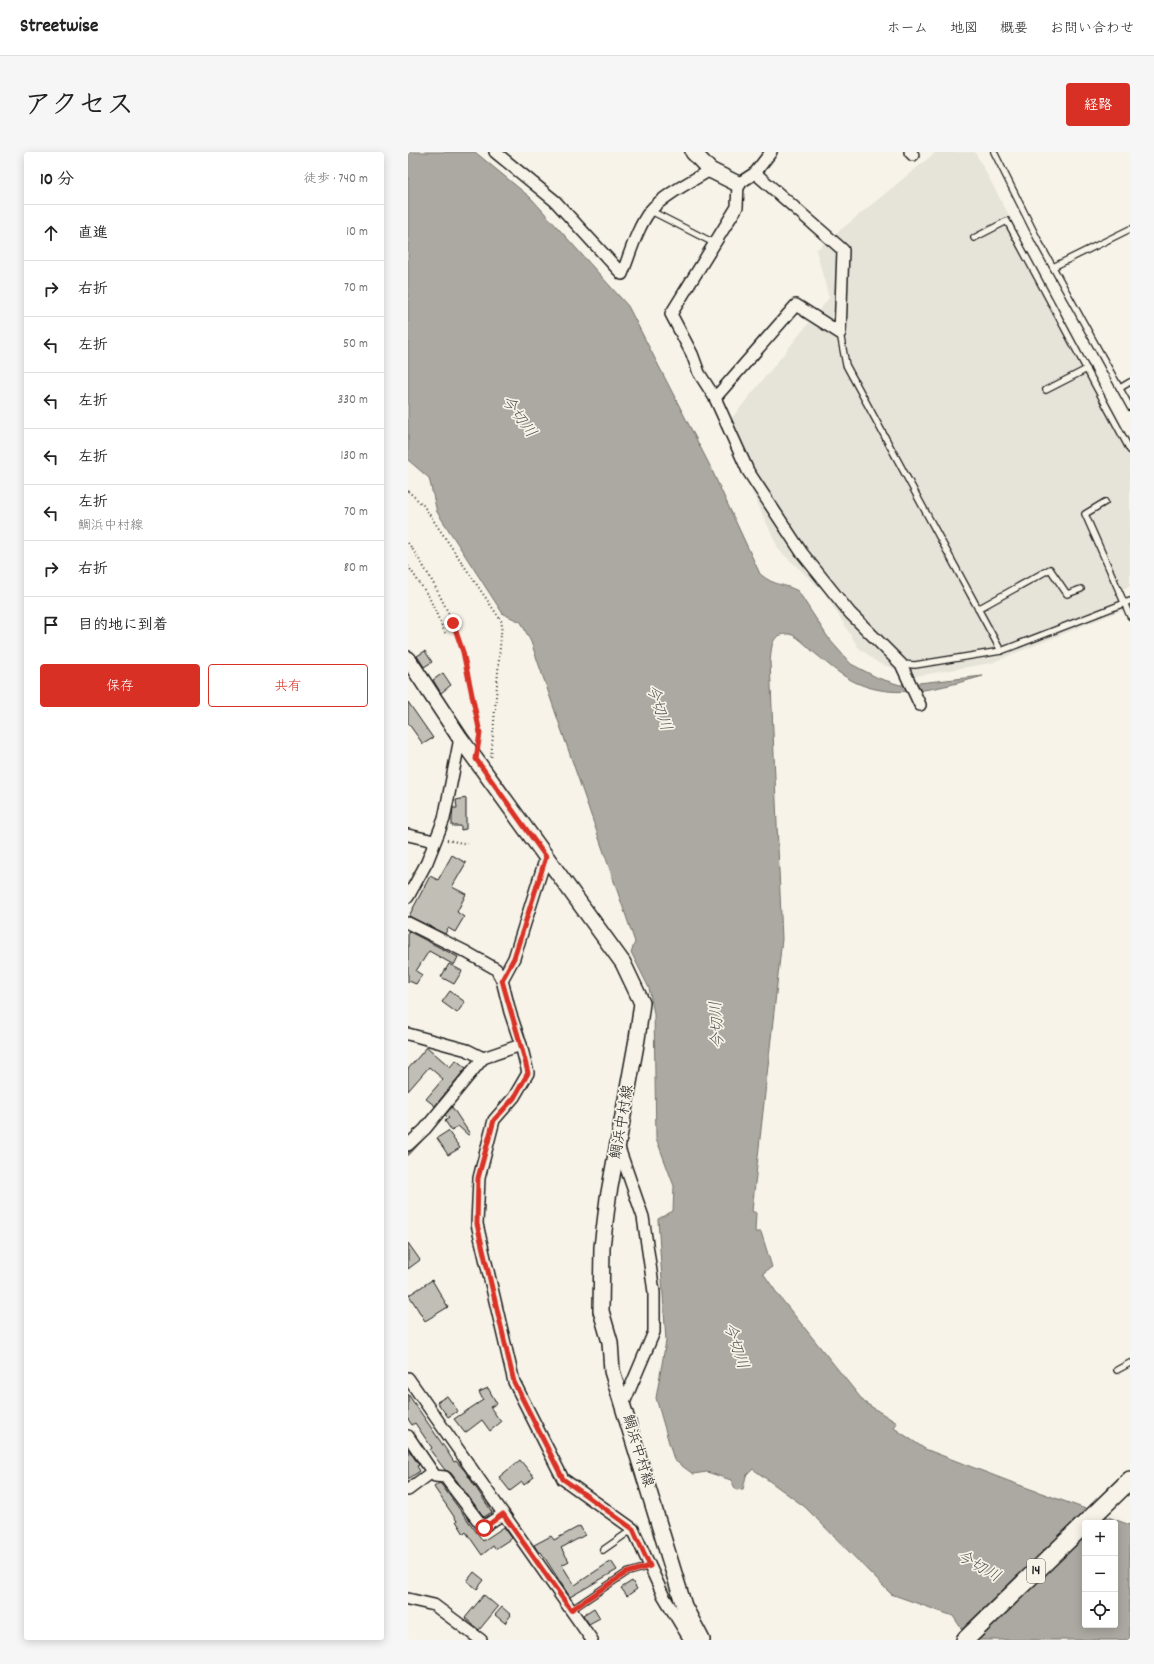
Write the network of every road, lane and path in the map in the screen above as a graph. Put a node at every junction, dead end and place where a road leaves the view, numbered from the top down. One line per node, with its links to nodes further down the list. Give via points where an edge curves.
1 (495, 152): 8 (street, via 555,201 622,274)
2 (693, 152): 5 (main road)
3 (771, 152): 6 (street)
4 (994, 152): 12 (lane)
5 (710, 170): 7 (main road); 8 (street, via 677,190)
6 (755, 172): 7 (street); 13 (street, via 843,250)
7 (738, 184): 11 (street, via 737,207)
8 (650, 211): 11 (lane)
9 (1130, 229): 12 (lane)
10 (974, 238): 14 (lane, via 1007,221)
11 (714, 243): 18 (street, via 671,314 699,373)
12 (1053, 267): 16 (lane)
13 (840, 333): 18 (street, via 796,305); 28 (lane, via 846,365)
14 (1087, 369): 17 (lane); 20 (lane)
15 (1130, 382): 16 (lane)
16 (1120, 388): 19 (lane)
17 (1046, 390)
18 (715, 398): 33 (street, via 748,471 802,553 850,613)
19 (1130, 407)
20 (1130, 450)
21 (408, 491): 36 (path, via 424,505 502,622 492,757)
22 (1105, 502): 27 (lane, via 1084,514)
23 (408, 543): 36 (path, via 453,623 463,652 480,733)
24 (408, 566): 30 (path, via 429,597)
25 (1081, 589): 28 (lane, via 1067,594 1050,569)
26 (1130, 601): 27 (lane)
27 (1124, 604): 29 (lane); 31 (lane)
28 (978, 609): 31 (lane)
29 (1130, 616)
30 (445, 633)
31 (1001, 651): 33 (lane)
32 (408, 661): 35 (main road, 鯛浜中村線)
33 (901, 664): 34 (street)
34 (920, 705)
35 (460, 738): 36 (main road, 鯛浜中村線); 38 (street, via 444,819)
36 (481, 765): 40 (main road, 鯛浜中村線)
37 (408, 835): 38 (street)
38 (435, 840): 39 (path); 41 (street, via 427,862)
39 (467, 844)
40 (546, 857): 43 (street, via 514,958); 48 (main road, 鯛浜中村線, via 623,963 642,1003 638,1039)
41 (408, 897)
42 (408, 923): 43 (street, via 496,969)
43 (502, 980): 45 (street)
44 (408, 1034): 46 (street, via 467,1050)
45 (521, 1045): 46 (street); 58 (street, via 528,1073 514,1098 494,1120 478,1178 477,1224 514,1382 563,1479)
46 (482, 1058): 47 (street, via 425,1129)
47 (408, 1145)
48 (618, 1145): 52 (main road, 鯛浜中村線, via 602,1246 601,1311 610,1342 612,1371); 52 (street, via 643,1218 654,1292 654,1332)
49 (1130, 1363): 50 (lane)
50 (1117, 1370)
51 (408, 1378): 57 (street)
52 (623, 1405): 66 (main road, 鯛浜中村線, via 684,1606)
53 (408, 1436): 54 (street)
54 (432, 1472): 56 (street); 57 (street, via 435,1476 445,1477 484,1528)
55 (1130, 1480): 67 (main road, 14)
56 (408, 1490)
57 (503, 1514): 62 (street)
58 (633, 1529): 59 (lane); 60 (street)
59 (603, 1550)
60 (650, 1566): 62 (lane, via 626,1573); 65 (street, via 663,1595)
61 (408, 1599): 63 (street, via 434,1605)
62 (571, 1610): 64 (street)
63 (481, 1640)
64 (592, 1640)
65 (690, 1640)
66 (702, 1640)
67 (965, 1640)

